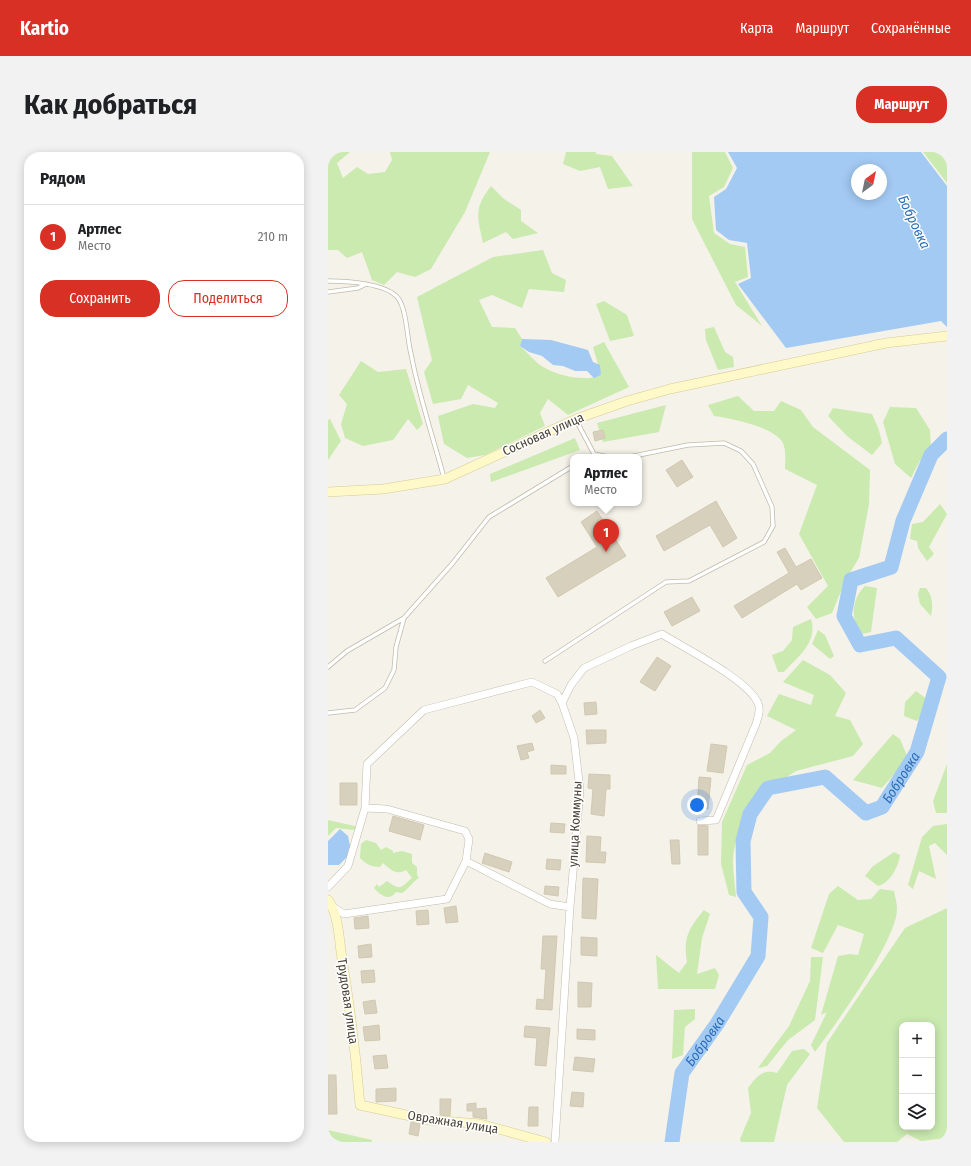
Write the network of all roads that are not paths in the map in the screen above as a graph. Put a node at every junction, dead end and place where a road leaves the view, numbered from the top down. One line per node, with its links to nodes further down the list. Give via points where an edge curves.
1 (328, 281): 2 (lane)
2 (366, 284): 3 (lane, via 358,288); 9 (lane, via 398,298)
3 (328, 292)
4 (947, 336): 5 (street, Сосновая улица, via 886,343 663,391 627,400)
5 (576, 419): 6 (lane); 9 (street, Сосновая улица)
6 (594, 454)
7 (642, 454): 12 (lane, via 688,445 724,442 741,451 753,464 772,508 773,526 764,542 689,582 666,582)
8 (570, 468): 11 (lane, via 489,517)
9 (445, 479): 10 (street, Сосновая улица, via 383,489)
10 (328, 492)
11 (404, 618): 13 (lane, via 347,651); 15 (lane, via 396,647 394,670 385,688 355,710)
12 (545, 661)
13 (328, 667)
14 (562, 703): 16 (street, via 557,694 532,682 424,710 367,764); 17 (street, via 584,668 662,634 748,688 758,704 756,724 716,820); 21 (street, улица Коммуны, via 574,738 580,790)
15 (328, 713)
16 (365, 808): 18 (street, via 386,809 465,831 469,839); 19 (street, via 348,866)
17 (700, 821)
18 (466, 861): 20 (street, via 447,900 344,914); 21 (street, via 550,904)
19 (328, 887)
20 (331, 904): 22 (street, Трудовая улица, via 354,1035)
21 (570, 907): 24 (street, улица Коммуны)
22 (360, 1105): 23 (street, Овражная улица, via 429,1120 480,1124)
23 (546, 1142)
24 (555, 1142)

